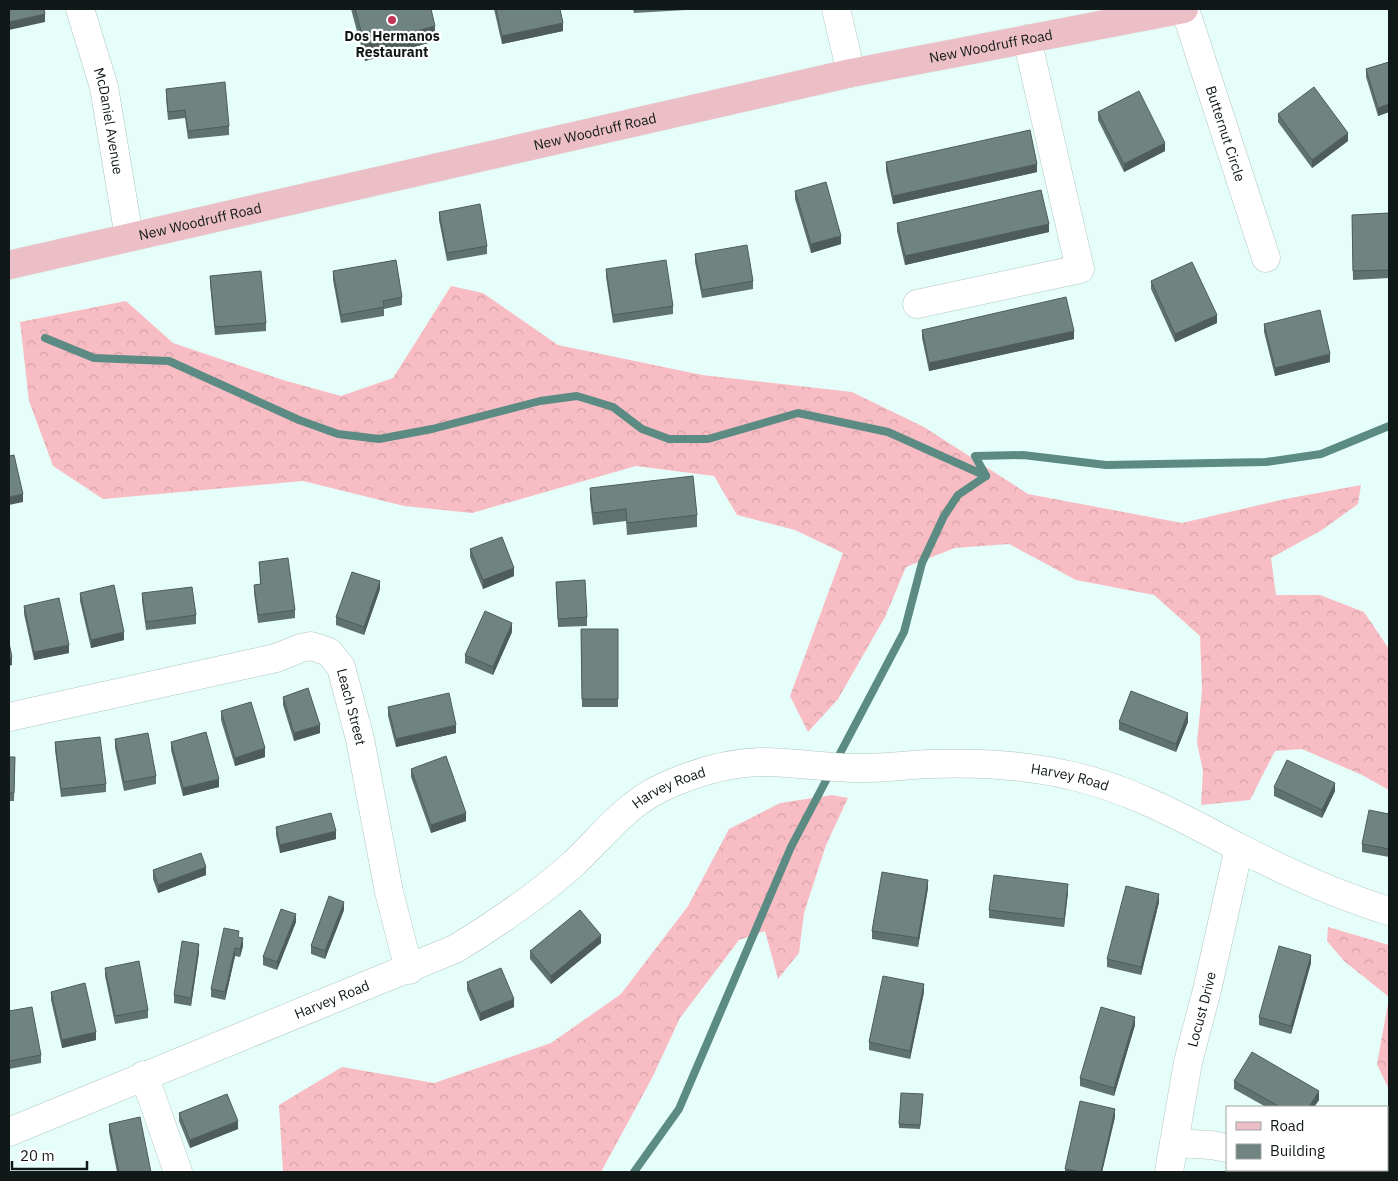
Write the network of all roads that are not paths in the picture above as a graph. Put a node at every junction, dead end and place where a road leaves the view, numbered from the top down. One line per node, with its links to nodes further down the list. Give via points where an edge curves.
1 (80, 9): 6 (street, McDaniel Avenue, via 104,87)
2 (836, 9): 5 (street)
3 (1184, 9): 4 (main road, New Woodruff Road); 7 (street, Butternut Circle)
4 (1027, 39): 5 (main road, New Woodruff Road); 9 (street, via 1080,269)
5 (851, 73): 6 (main road, New Woodruff Road)
6 (129, 236): 8 (main road, New Woodruff Road)
7 (1266, 258)
8 (9, 265)
9 (916, 304)
10 (9, 717): 13 (street, Leach Street, via 276,658 301,648 311,646 329,652 341,667 360,739 389,892)
11 (1239, 848): 12 (street, Harvey Road, via 1312,883); 13 (street, Harvey Road, via 1163,807 1119,789 1026,767 979,763 854,769 760,762 725,767 660,789 616,818 574,863 506,918 454,949); 16 (street, Locust Drive, via 1188,1062)
12 (1389, 911)
13 (409, 970): 14 (street, Harvey Road)
14 (144, 1075): 15 (street, Harvey Road); 18 (street)
15 (9, 1132)
16 (1174, 1143): 17 (street); 19 (street, Locust Drive)
17 (1226, 1148)
18 (178, 1172)
19 (1169, 1172)

